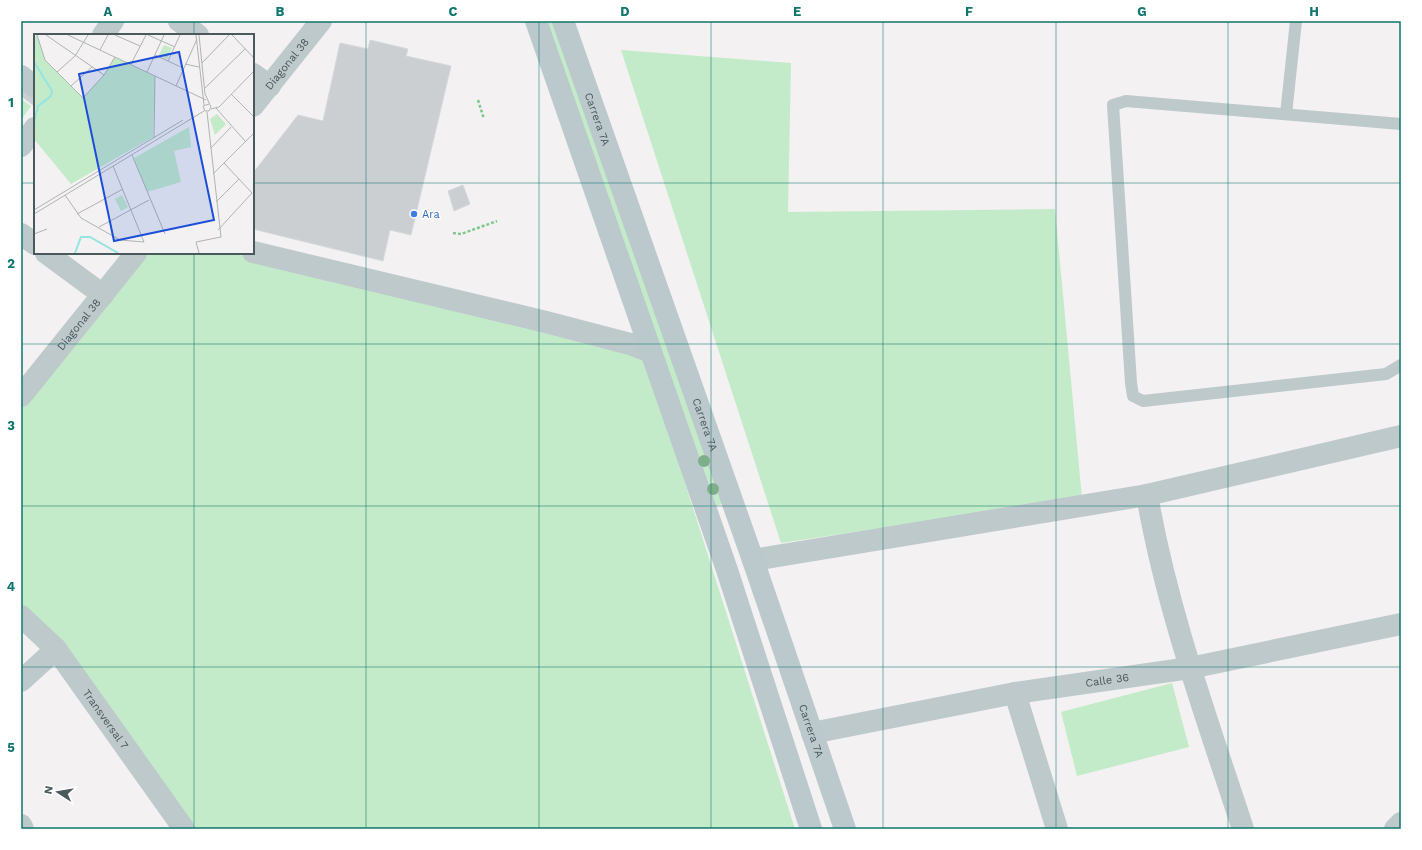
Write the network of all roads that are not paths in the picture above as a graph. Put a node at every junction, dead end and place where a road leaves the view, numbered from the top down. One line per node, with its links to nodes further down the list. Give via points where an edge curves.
1 (113, 21): 7 (street)
2 (179, 21): 8 (street)
3 (321, 21): 10 (street, Diagonal 38)
4 (536, 21): 23 (main road)
5 (564, 21): 28 (main road, Carrera 7A)
6 (1296, 21): 13 (lane)
7 (104, 34)
8 (197, 34)
9 (21, 76): 11 (street)
10 (261, 80): 12 (street, Diagonal 38)
11 (34, 85)
12 (254, 103)
13 (1286, 114): 14 (lane); 24 (lane, via 1126,101 1113,105 1128,344 1134,396 1143,401 1386,374)
14 (1401, 124)
15 (34, 129): 16 (street)
16 (21, 146)
17 (21, 234): 18 (street)
18 (34, 243)
19 (254, 252): 23 (street, via 546,322)
20 (47, 254): 22 (street)
21 (135, 254): 22 (street, Diagonal 38)
22 (103, 295): 25 (street, Diagonal 38)
23 (651, 352): 40 (main road, via 727,570)
24 (1401, 365)
25 (21, 396)
26 (1401, 436): 27 (street)
27 (1147, 495): 28 (street); 32 (street, via 1155,544)
28 (753, 560): 35 (main road, Carrera 7A)
29 (21, 616): 31 (street, Transversal 7)
30 (1401, 624): 32 (street, Calle 36)
31 (56, 649): 33 (street); 39 (street, Transversal 7)
32 (1190, 668): 34 (street, Calle 36); 43 (street)
33 (21, 681)
34 (1015, 693): 35 (street, Calle 36); 42 (street)
35 (812, 733): 41 (main road, Carrera 7A)
36 (1401, 823): 44 (street)
37 (21, 825): 38 (street)
38 (23, 829)
39 (184, 829)
40 (811, 829)
41 (845, 829)
42 (1057, 829)
43 (1243, 829)
44 (1395, 829)

